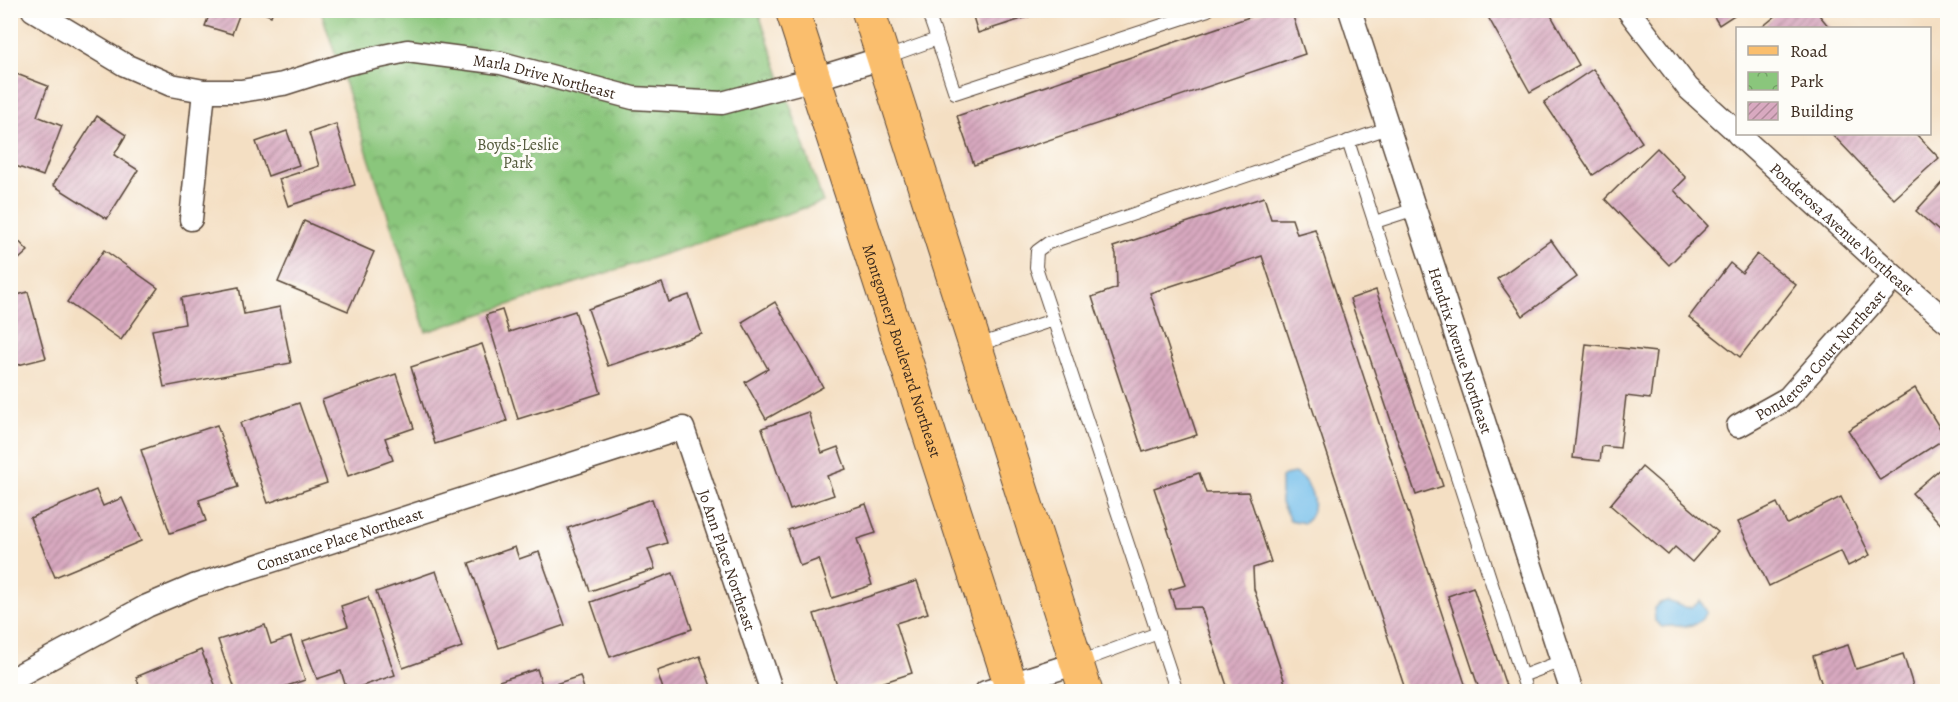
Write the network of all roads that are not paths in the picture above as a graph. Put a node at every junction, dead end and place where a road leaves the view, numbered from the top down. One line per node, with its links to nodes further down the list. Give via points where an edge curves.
1 (33, 10): 11 (street, Marla Drive Northeast, via 125,65 171,85)
2 (792, 10): 10 (main road, Montgomery Boulevard Northeast)
3 (868, 10): 9 (main road)
4 (927, 10): 8 (lane)
5 (1208, 10): 8 (lane, via 955,93)
6 (1350, 10): 12 (street, Hendrix Avenue Northeast)
7 (1628, 10): 13 (street, Ponderosa Avenue Northeast, via 1688,88)
8 (937, 39): 9 (lane)
9 (884, 58): 10 (street, Marla Drive Northeast); 22 (main road)
10 (814, 79): 11 (street, Marla Drive Northeast, via 722,103 633,98 501,63 407,51 346,64 284,84 241,92); 30 (main road, Montgomery Boulevard Northeast)
11 (204, 91): 17 (street)
12 (1388, 128): 15 (lane); 16 (street, Hendrix Avenue Northeast)
13 (1736, 131)
14 (1740, 135): 19 (street, Ponderosa Avenue Northeast)
15 (1348, 141): 18 (lane); 20 (lane, via 1048,243 1037,251 1036,267)
16 (1415, 209): 18 (lane); 26 (street, Hendrix Avenue Northeast)
17 (191, 219)
18 (1375, 222): 27 (lane)
19 (1895, 277): 21 (street, Ponderosa Avenue Northeast); 23 (street, Ponderosa Court Northeast, via 1788,398)
20 (1053, 320): 22 (lane); 25 (lane)
21 (1947, 322)
22 (975, 346): 28 (main road)
23 (1738, 426)
24 (683, 428): 29 (street, Constance Place Northeast, via 194,586 128,616); 31 (street, Jo Ann Place Northeast)
25 (1158, 633): 28 (lane); 32 (lane)
26 (1562, 661): 27 (lane); 34 (street, Hendrix Avenue Northeast)
27 (1522, 676): 33 (lane)
28 (1082, 677): 30 (street)
29 (10, 680)
30 (1003, 689)
31 (772, 692)
32 (1177, 692)
33 (1527, 692)
34 (1572, 692)

